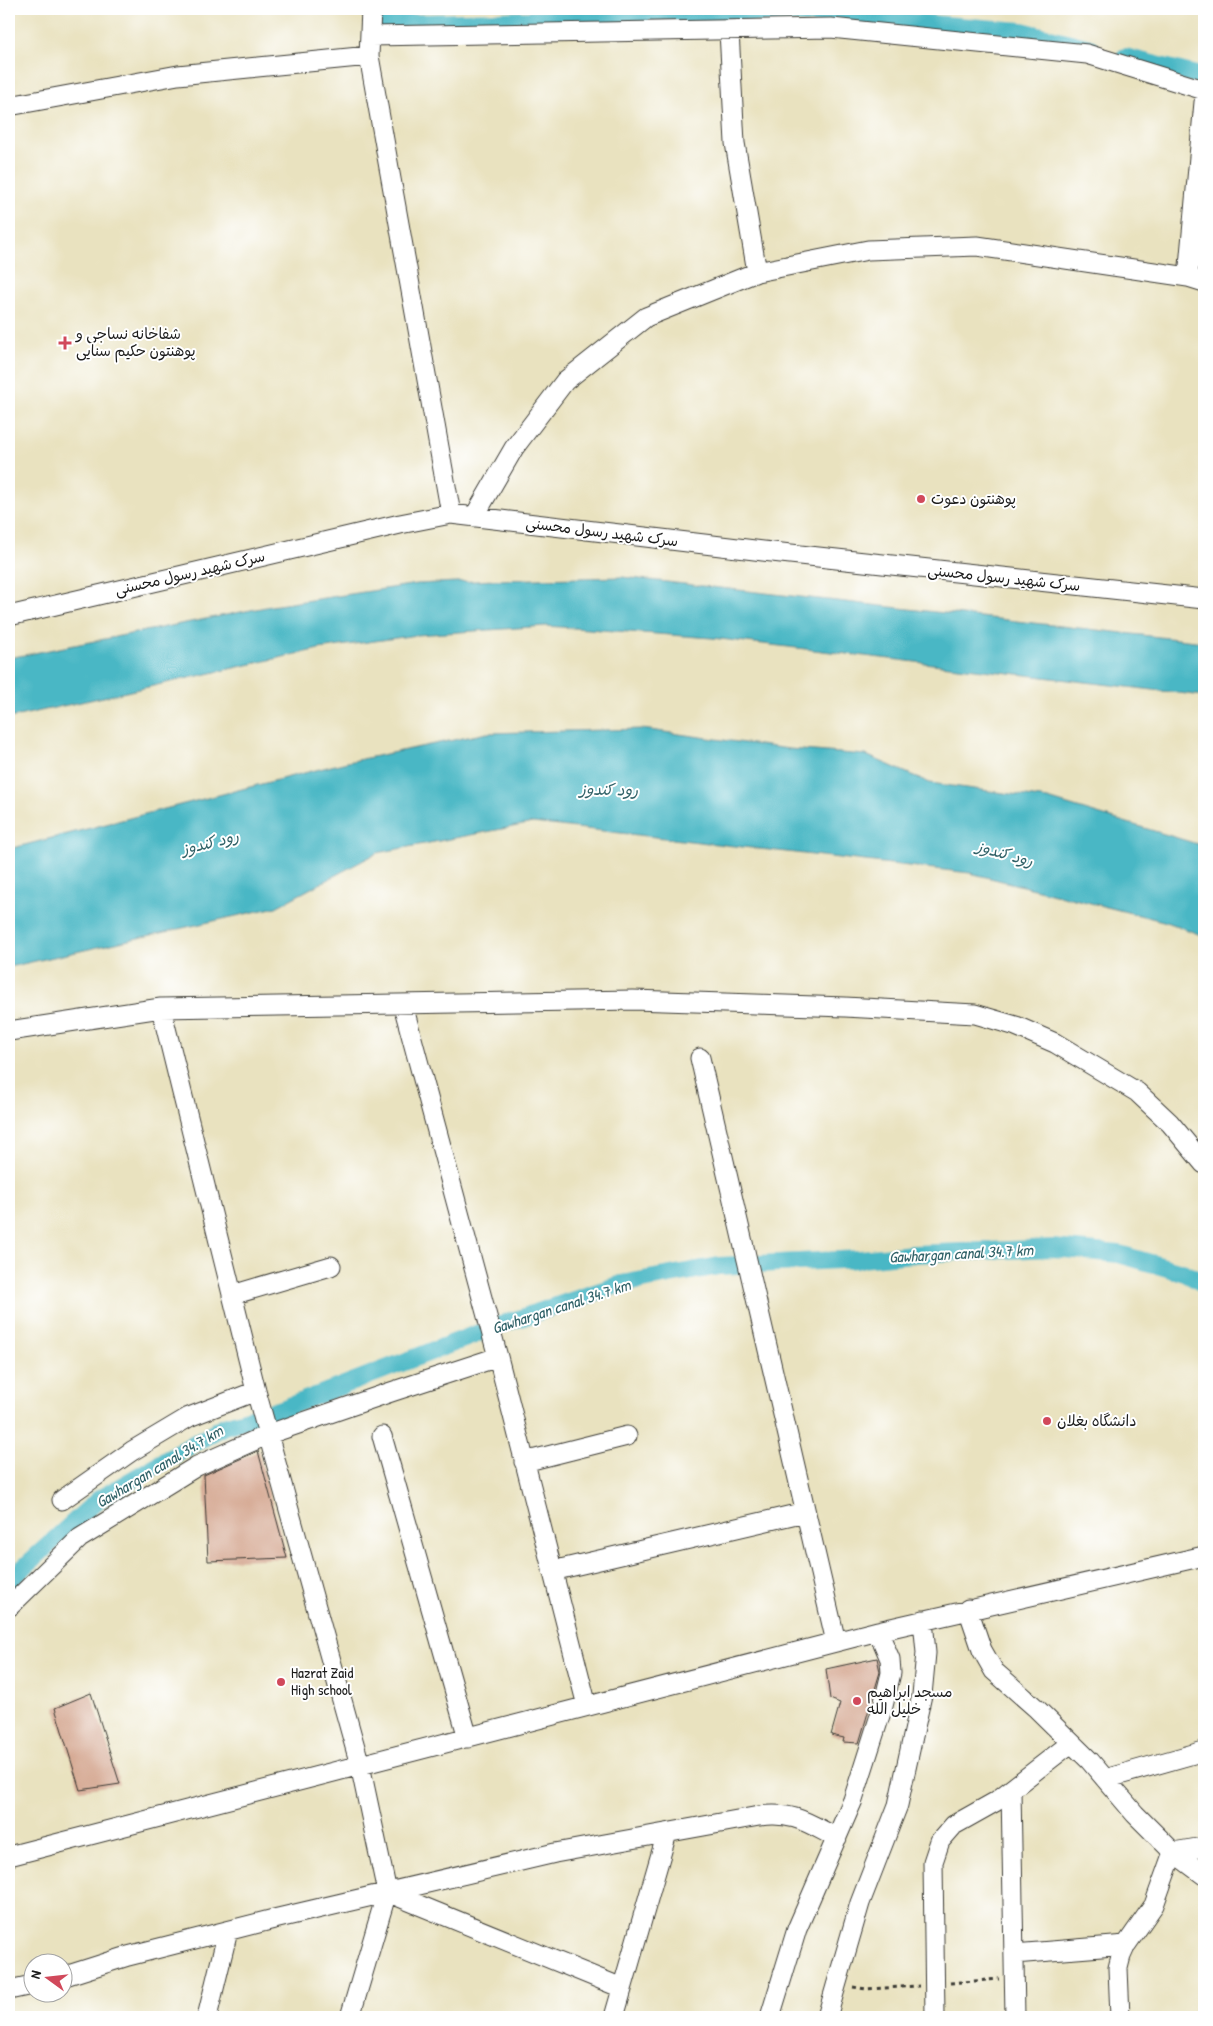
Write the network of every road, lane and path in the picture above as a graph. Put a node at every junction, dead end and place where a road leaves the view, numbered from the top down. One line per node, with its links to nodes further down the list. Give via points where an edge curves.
1 (371, 9): 3 (street)
2 (729, 31): 3 (street); 5 (street, via 831,28 1087,54); 8 (street, via 735,142)
3 (371, 36): 4 (street)
4 (369, 56): 7 (street, via 178,75); 10 (street)
5 (1204, 90)
6 (1204, 102): 9 (street)
7 (9, 106)
8 (757, 272): 9 (street, via 868,250 977,246); 11 (street, via 646,317 564,381 514,448)
9 (1196, 280)
10 (451, 514): 11 (street, سرک شهید رسول محسنی); 13 (street, سرک شهید رسول محسنی)
11 (474, 517): 12 (street, سرک شهید رسول محسنی, via 763,552)
12 (1204, 599)
13 (9, 616)
14 (403, 1004): 15 (street); 18 (street, via 633,1000 975,1014 1016,1026 1055,1043 1137,1092 1170,1123); 21 (street)
15 (161, 1008): 16 (street); 20 (street)
16 (9, 1031)
17 (700, 1058): 28 (street)
18 (1204, 1164)
19 (331, 1266): 20 (street)
20 (232, 1295): 22 (street)
21 (498, 1357): 23 (street); 26 (street)
22 (256, 1391): 23 (street); 27 (street, via 189,1417 132,1451)
23 (269, 1434): 31 (street, via 197,1466 80,1538); 40 (street)
24 (382, 1436): 37 (street)
25 (627, 1436): 26 (street)
26 (524, 1462): 30 (street)
27 (62, 1500)
28 (805, 1512): 30 (street); 35 (street)
29 (1204, 1556): 32 (street)
30 (552, 1571): 36 (street)
31 (9, 1607)
32 (968, 1609): 33 (street); 38 (street, via 982,1650 994,1671)
33 (922, 1620): 34 (street); 55 (street, via 926,1653 922,1695 898,1805 860,1903)
34 (878, 1631): 35 (street); 44 (street, via 890,1659 891,1673 853,1800)
35 (836, 1642): 36 (street)
36 (587, 1706): 37 (street)
37 (468, 1738): 40 (street)
38 (1071, 1743): 41 (street); 42 (street)
39 (1204, 1751): 41 (street)
40 (360, 1765): 47 (street); 49 (street)
41 (1105, 1779): 46 (street)
42 (1011, 1790): 52 (street); 56 (street, via 954,1825 940,1841 933,1862)
43 (667, 1832): 44 (street, via 773,1814 798,1818); 49 (street, via 555,1853); 58 (street)
44 (837, 1838): 63 (street, via 797,1929)
45 (1204, 1847): 46 (street)
46 (1173, 1852): 48 (street); 51 (street, via 1154,1905)
47 (9, 1856)
48 (1204, 1875)
49 (387, 1892): 50 (street); 58 (street); 61 (street)
50 (228, 1931): 53 (street); 60 (street)
51 (1126, 1945): 52 (street); 67 (street, via 1118,1968)
52 (1014, 1954): 54 (street)
53 (72, 1974)
54 (1014, 1978): 56 (path); 66 (street)
55 (836, 1985): 56 (path, via 866,1989); 64 (street)
56 (935, 1985): 65 (street)
57 (22, 1987): 59 (street)
58 (622, 1988): 62 (street)
59 (9, 1990)
60 (207, 2017)
61 (351, 2017)
62 (614, 2017)
63 (770, 2017)
64 (827, 2017)
65 (935, 2017)
66 (1015, 2017)
67 (1120, 2017)

